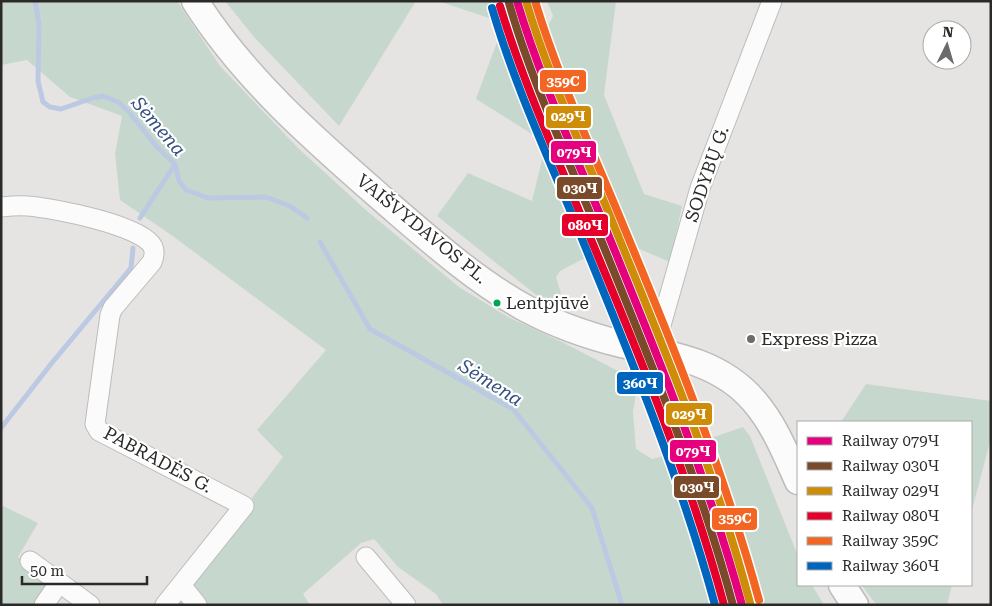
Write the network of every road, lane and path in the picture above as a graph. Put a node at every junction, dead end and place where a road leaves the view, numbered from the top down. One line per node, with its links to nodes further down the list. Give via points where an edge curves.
1 (194, 1): 4 (main road, VAIŠVYDAVOS PL., via 264,89 328,151 455,259 503,295 559,325)
2 (772, 1): 4 (street, SODYBŲ G., via 700,188)
3 (1, 206): 9 (street, PABRADĖS G., via 49,208 105,222 130,230 148,240 154,248 152,262 110,315 95,424 100,430 244,506)
4 (654, 350): 5 (main road, VAIŠVYDAVOS PL., via 706,365 740,388 768,420)
5 (797, 479)
6 (366, 558): 15 (street)
7 (30, 561): 8 (street)
8 (59, 583): 11 (street); 12 (street)
9 (181, 585): 13 (street); 14 (street)
10 (843, 586): 16 (main road)
11 (44, 605)
12 (90, 605)
13 (165, 605)
14 (197, 605)
15 (406, 605)
16 (855, 605)

